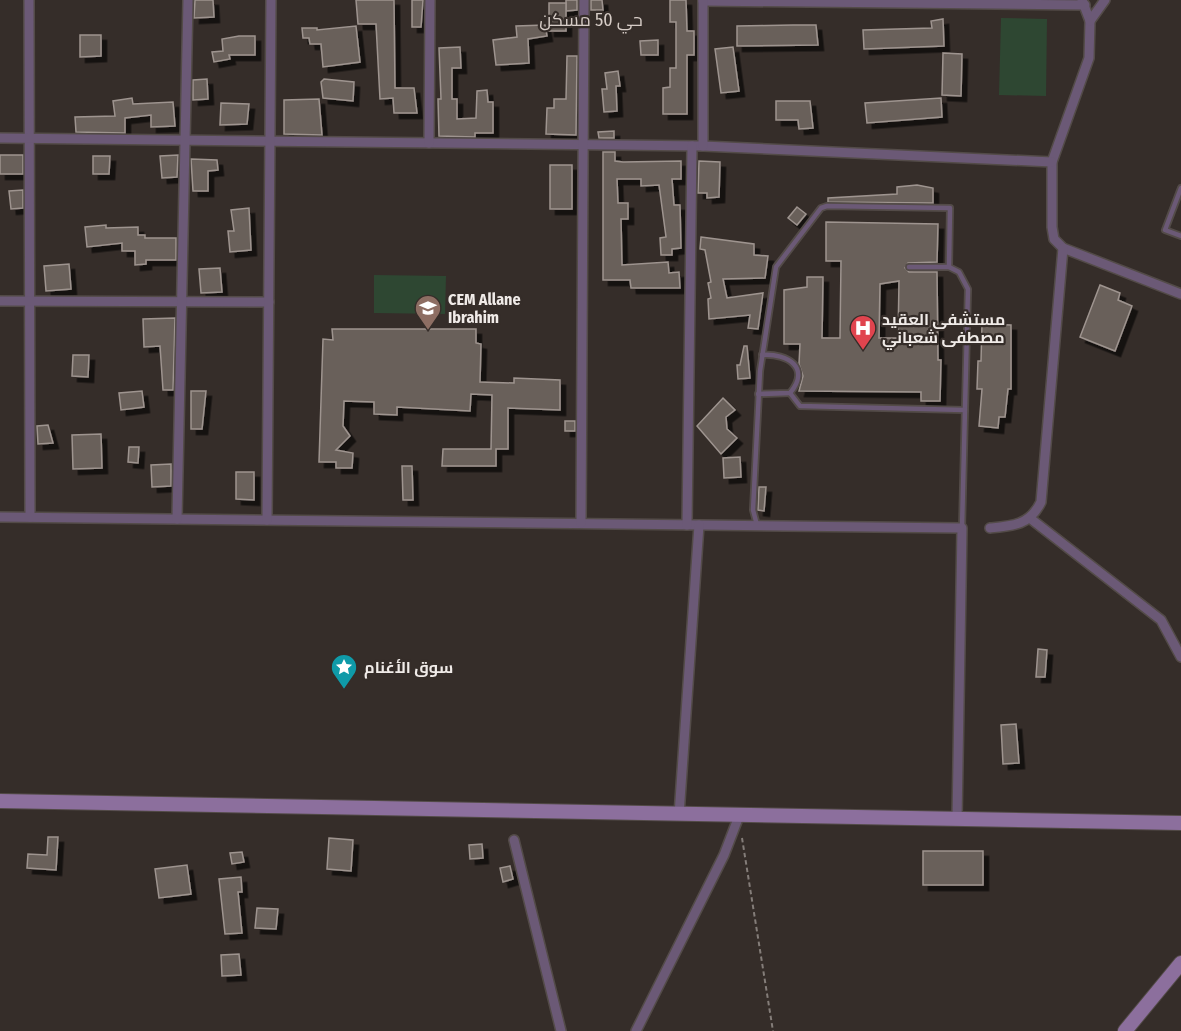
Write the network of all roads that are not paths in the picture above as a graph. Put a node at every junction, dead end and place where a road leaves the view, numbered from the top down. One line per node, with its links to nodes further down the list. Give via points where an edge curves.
1 (28, 0): 11 (street)
2 (188, 0): 12 (street)
3 (271, 0): 13 (street)
4 (430, 0): 14 (street)
5 (584, 0): 15 (street)
6 (1105, 0): 9 (street)
7 (703, 1): 8 (street); 17 (street)
8 (1083, 3): 9 (street)
9 (1090, 21): 18 (street, via 1089,58)
10 (0, 138): 11 (street)
11 (29, 138): 12 (street); 26 (street)
12 (185, 140): 13 (street); 27 (street)
13 (270, 141): 14 (street); 28 (street)
14 (429, 143): 15 (street)
15 (583, 145): 16 (street); 38 (street)
16 (692, 146): 17 (street); 39 (street)
17 (703, 146): 18 (street)
18 (1052, 162): 21 (street, via 1052,226 1054,239)
19 (1181, 188): 20 (lane, via 1165,230)
20 (1181, 236)
21 (1063, 248): 24 (street); 36 (street, via 1043,492)
22 (909, 267): 23 (lane)
23 (949, 267): 29 (lane, via 950,208 821,208 776,267); 32 (lane, via 959,272 968,289)
24 (1181, 294)
25 (0, 301): 26 (street)
26 (29, 301): 27 (street); 34 (street)
27 (182, 302): 28 (street); 35 (street)
28 (269, 303): 37 (street)
29 (762, 355): 30 (lane, via 787,357 795,365 798,376); 31 (lane)
30 (790, 393): 31 (lane); 32 (lane, via 800,406)
31 (758, 394): 41 (lane, via 753,510)
32 (965, 410): 42 (lane)
33 (0, 517): 34 (street)
34 (30, 517): 35 (street)
35 (177, 519): 37 (street)
36 (1031, 519): 43 (street); 44 (street, via 1161,620)
37 (267, 520): 38 (street)
38 (581, 523): 39 (street)
39 (687, 525): 40 (street)
40 (699, 525): 41 (street); 46 (street)
41 (757, 525): 42 (street)
42 (963, 528): 48 (street)
43 (990, 528)
44 (1181, 657)
45 (0, 801): 46 (main road)
46 (678, 815): 47 (main road)
47 (739, 816): 48 (main road); 53 (street, via 724,855)
48 (957, 819): 49 (main road)
49 (1181, 823)
50 (514, 840): 52 (street)
51 (1181, 963): 54 (main road)
52 (561, 1031)
53 (636, 1031)
54 (1125, 1031)

